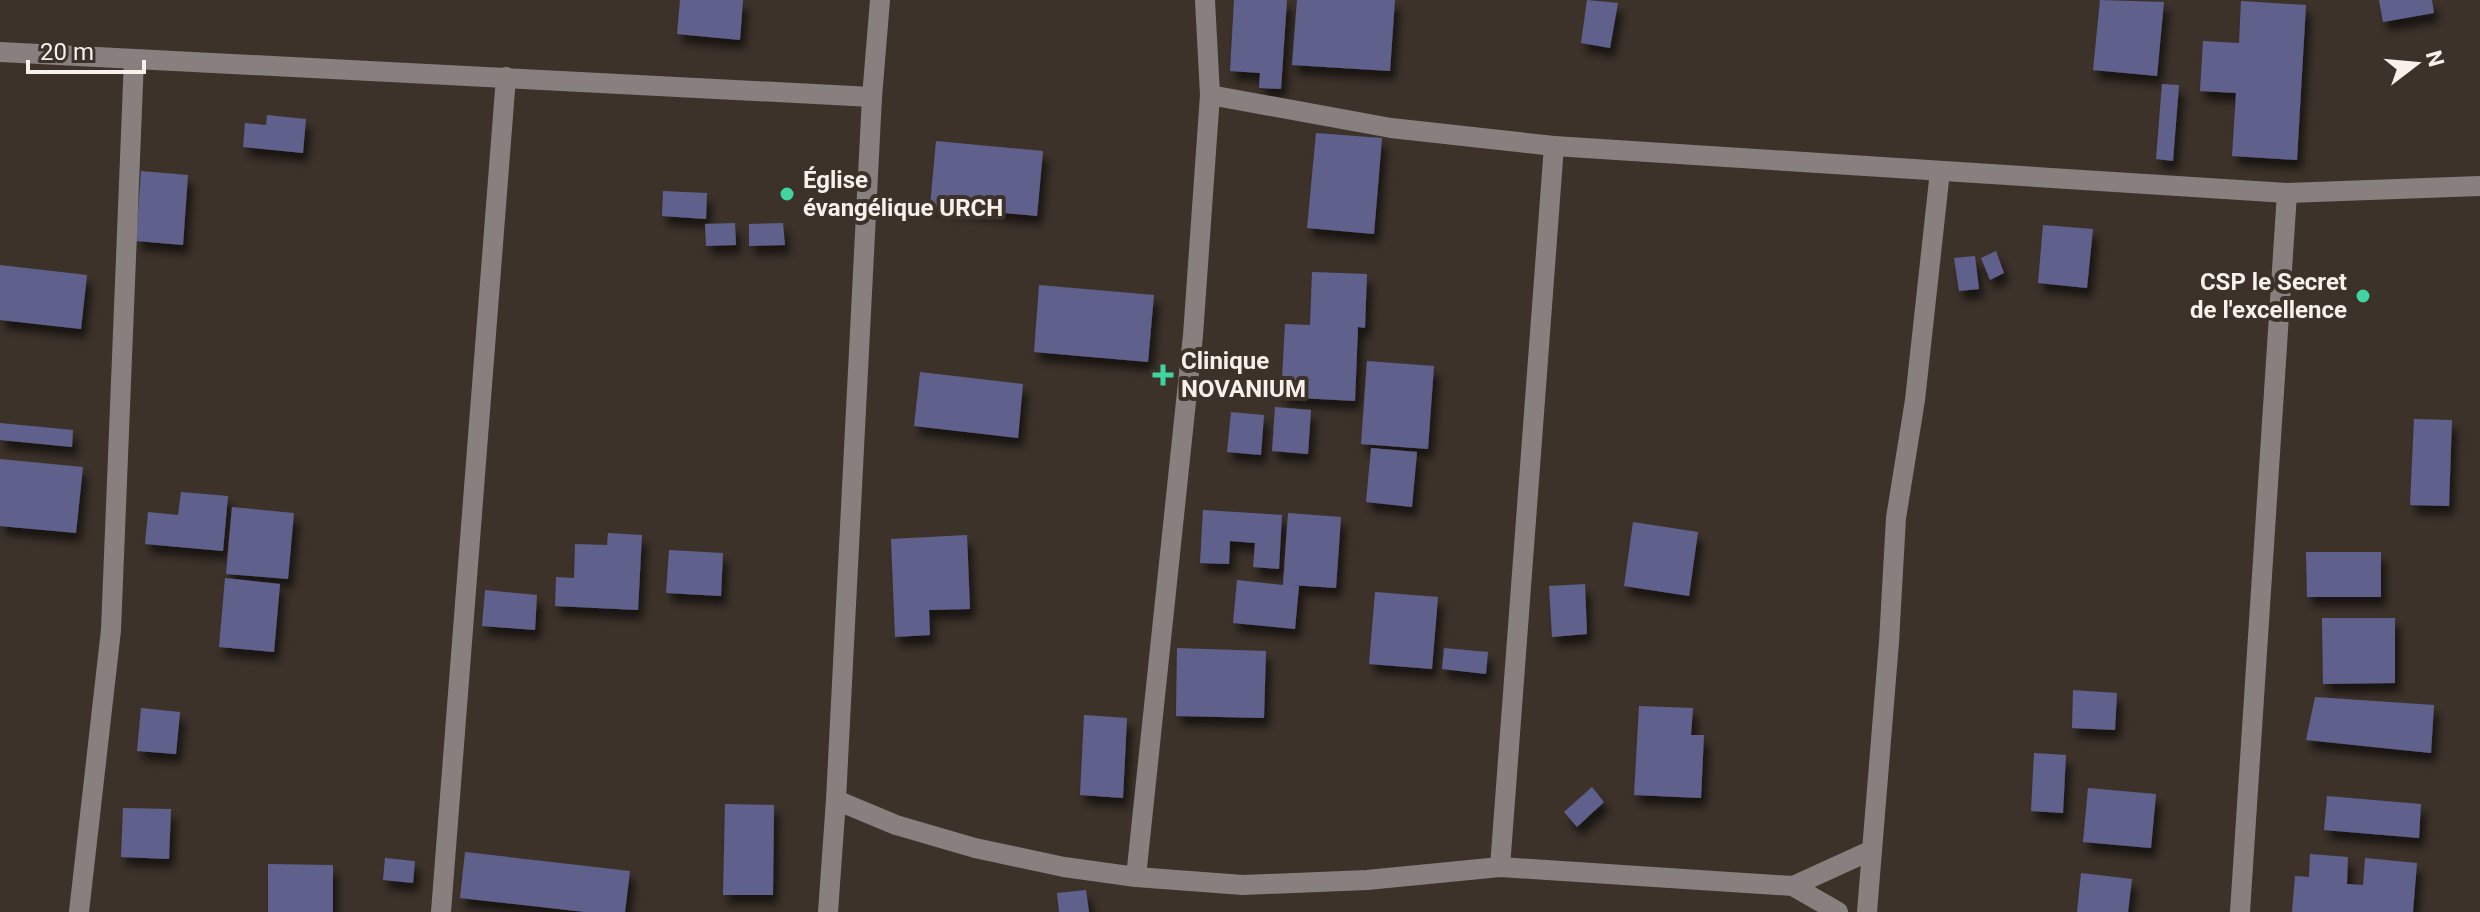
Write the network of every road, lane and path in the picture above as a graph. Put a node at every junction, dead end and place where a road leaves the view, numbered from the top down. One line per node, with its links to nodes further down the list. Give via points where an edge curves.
1 (880, 0): 7 (street)
2 (1205, 0): 6 (street)
3 (0, 52): 4 (street)
4 (134, 59): 5 (street); 17 (street, via 111,630)
5 (506, 77): 7 (street); 18 (street)
6 (1210, 95): 8 (street, via 1391,128); 15 (street, via 1193,335)
7 (872, 97): 12 (street)
8 (1554, 146): 9 (street); 14 (street)
9 (1940, 171): 11 (street); 13 (street, via 1915,400 1896,518)
10 (2480, 186): 11 (street)
11 (2287, 193): 22 (street)
12 (836, 800): 15 (street, via 896,825 975,848); 19 (street)
13 (1872, 850): 16 (street); 21 (street)
14 (1500, 867): 15 (street, via 1243,885); 16 (street)
15 (1136, 877)
16 (1793, 886): 20 (street)
17 (79, 912)
18 (441, 912)
19 (828, 912)
20 (1838, 912)
21 (1867, 912)
22 (2240, 912)

